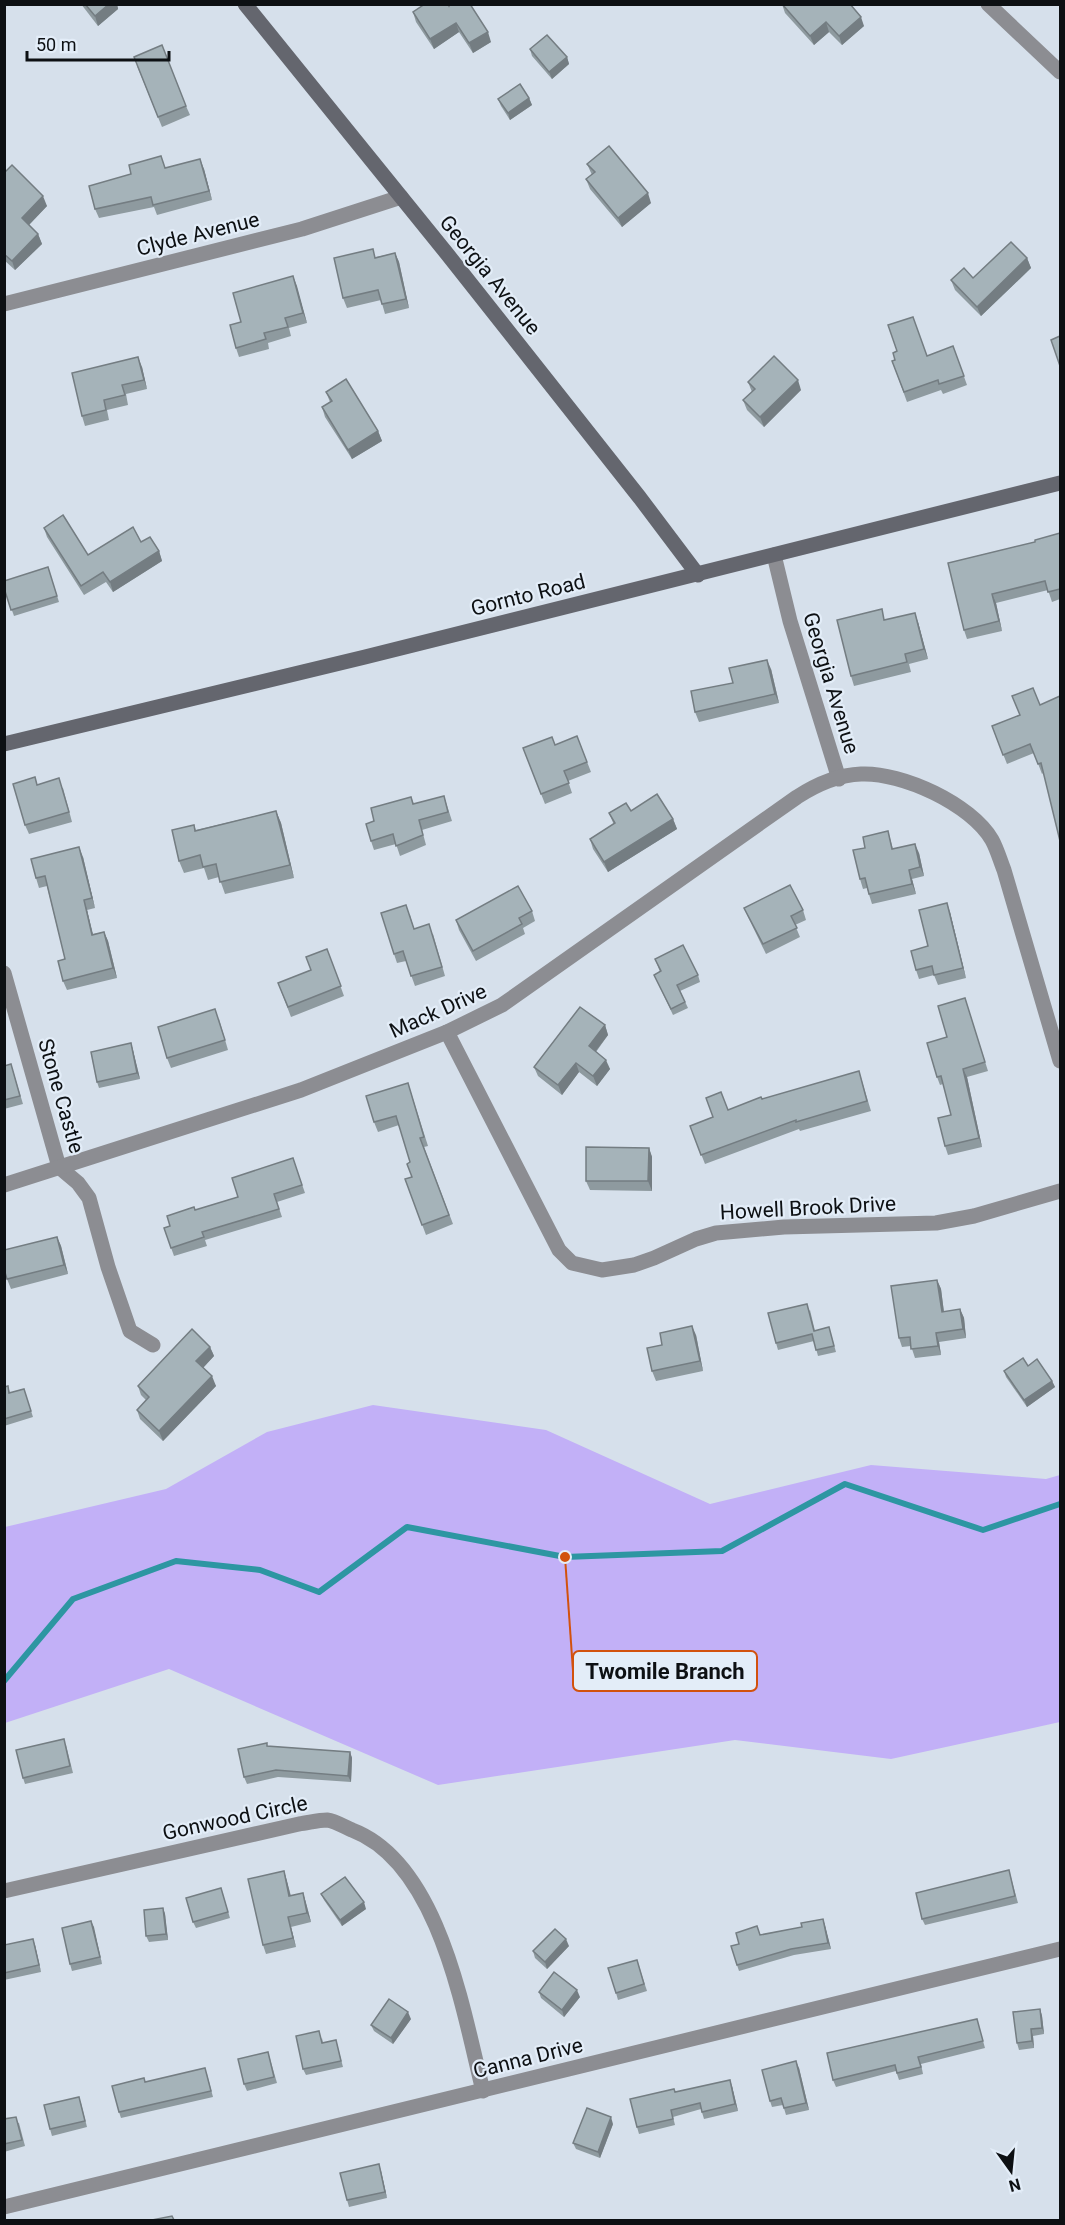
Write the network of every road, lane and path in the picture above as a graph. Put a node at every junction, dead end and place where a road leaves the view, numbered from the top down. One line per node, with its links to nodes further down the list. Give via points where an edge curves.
1 (245, 4): 4 (main road, Georgia Avenue)
2 (988, 4): 3 (street)
3 (1060, 72)
4 (401, 197): 5 (street, Clyde Avenue, via 302,229); 8 (main road, Georgia Avenue)
5 (4, 304)
6 (1060, 483): 7 (main road, Gornto Road)
7 (774, 555): 8 (main road, Gornto Road); 10 (street, Georgia Avenue, via 790,621)
8 (698, 575): 9 (main road, Gornto Road)
9 (6, 740)
10 (839, 779): 12 (street, Mack Drive, via 822,782 797,797 502,1005); 13 (street, Georgia Avenue, via 860,774 890,776 923,788 952,802 977,821 992,840)
11 (4, 973): 14 (street, Stone Castle)
12 (447, 1032): 14 (street, Mack Drive, via 301,1090); 16 (street, Howell Brook Drive, via 559,1250 572,1263 585,1268 602,1270 634,1265 716,1233 936,1223)
13 (1060, 1061)
14 (59, 1167): 15 (street, Mack Drive); 17 (street, Stone Castle, via 89,1198 130,1331)
15 (4, 1185)
16 (1060, 1191)
17 (153, 1345)
18 (4, 1891): 20 (street, Gonwood Circle, via 299,1824 328,1820 361,1833 391,1852 427,1905 446,1952)
19 (1060, 1949): 20 (street, Canna Drive)
20 (483, 2091): 21 (street, Canna Drive)
21 (4, 2207)

